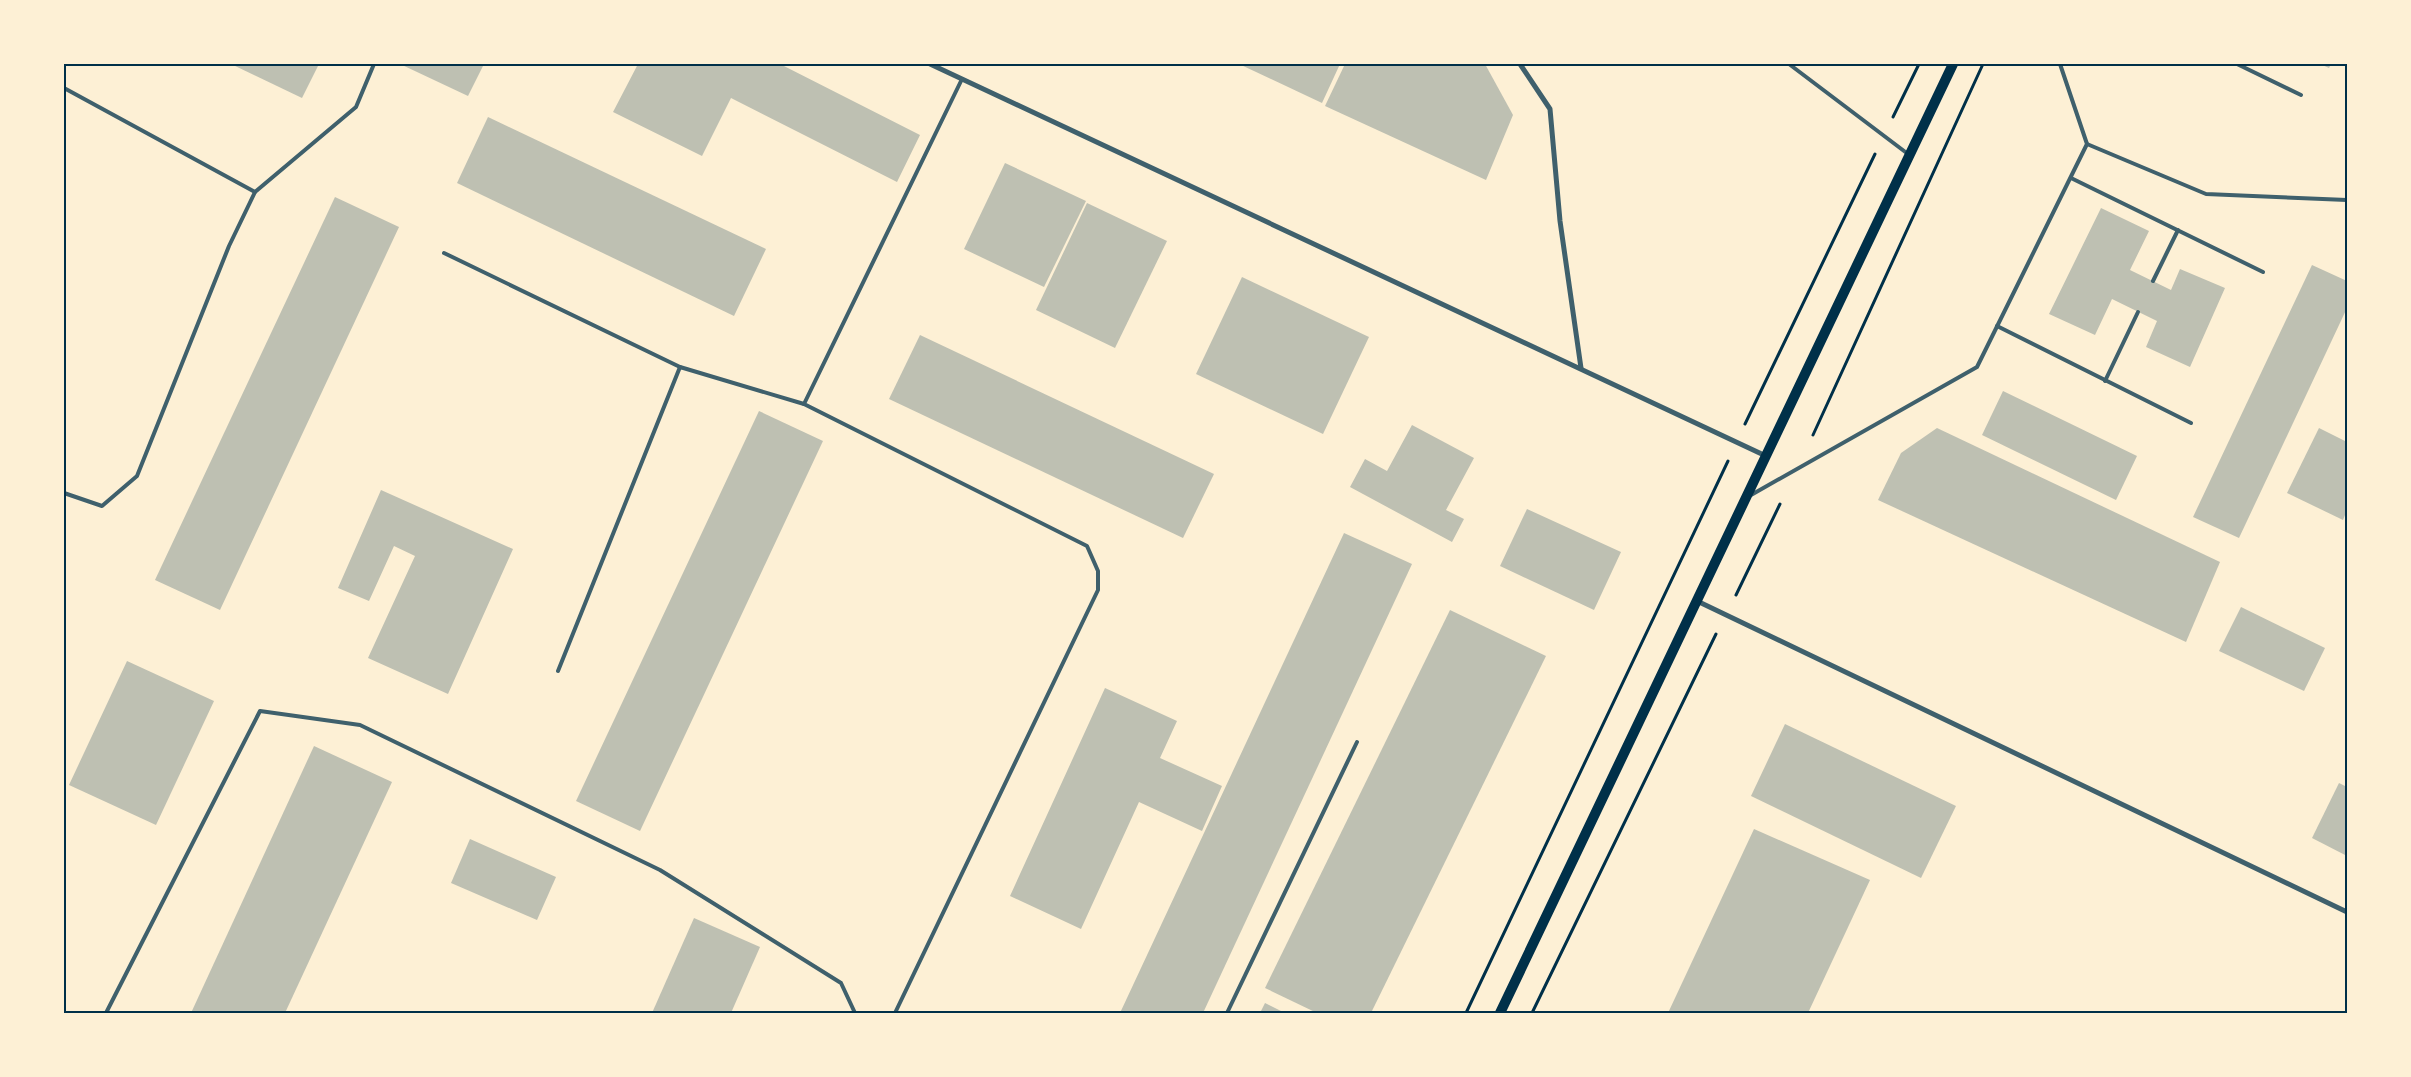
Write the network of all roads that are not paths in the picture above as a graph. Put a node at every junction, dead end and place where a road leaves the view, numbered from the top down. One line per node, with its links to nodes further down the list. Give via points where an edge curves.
1 (374, 64): 14 (lane, via 356,107)
2 (930, 64): 8 (street)
3 (1520, 64): 23 (street, via 1550,109 1560,221)
4 (1790, 64): 12 (lane)
5 (1953, 64): 12 (main road)
6 (2060, 64): 11 (lane)
7 (2237, 64): 10 (lane)
8 (962, 79): 23 (street); 25 (lane)
9 (64, 88): 14 (lane)
10 (2301, 95)
11 (2087, 144): 13 (lane); 15 (lane, via 2206,194)
12 (1910, 155): 27 (main road)
13 (2071, 178): 16 (lane); 21 (lane)
14 (255, 192): 28 (lane, via 229,246 137,476 102,506)
15 (2347, 200)
16 (2178, 230): 18 (lane); 19 (lane)
17 (444, 253): 22 (lane)
18 (2263, 272)
19 (2153, 281)
20 (2138, 312): 24 (lane)
21 (1998, 326): 24 (lane); 29 (lane, via 1977,367)
22 (680, 367): 25 (lane); 31 (lane)
23 (1581, 368): 27 (street)
24 (2105, 380): 26 (lane)
25 (804, 404): 36 (lane, via 1087,546 1098,571 1098,590)
26 (2191, 423)
27 (1766, 456): 29 (main road)
28 (64, 493)
29 (1746, 498): 30 (main road)
30 (1697, 601): 33 (street); 38 (main road)
31 (558, 671)
32 (1357, 742): 37 (lane)
33 (2347, 912)
34 (106, 1013): 35 (lane, via 260,711 360,726 660,870 841,983)
35 (855, 1013)
36 (895, 1013)
37 (1227, 1013)
38 (1500, 1013)

